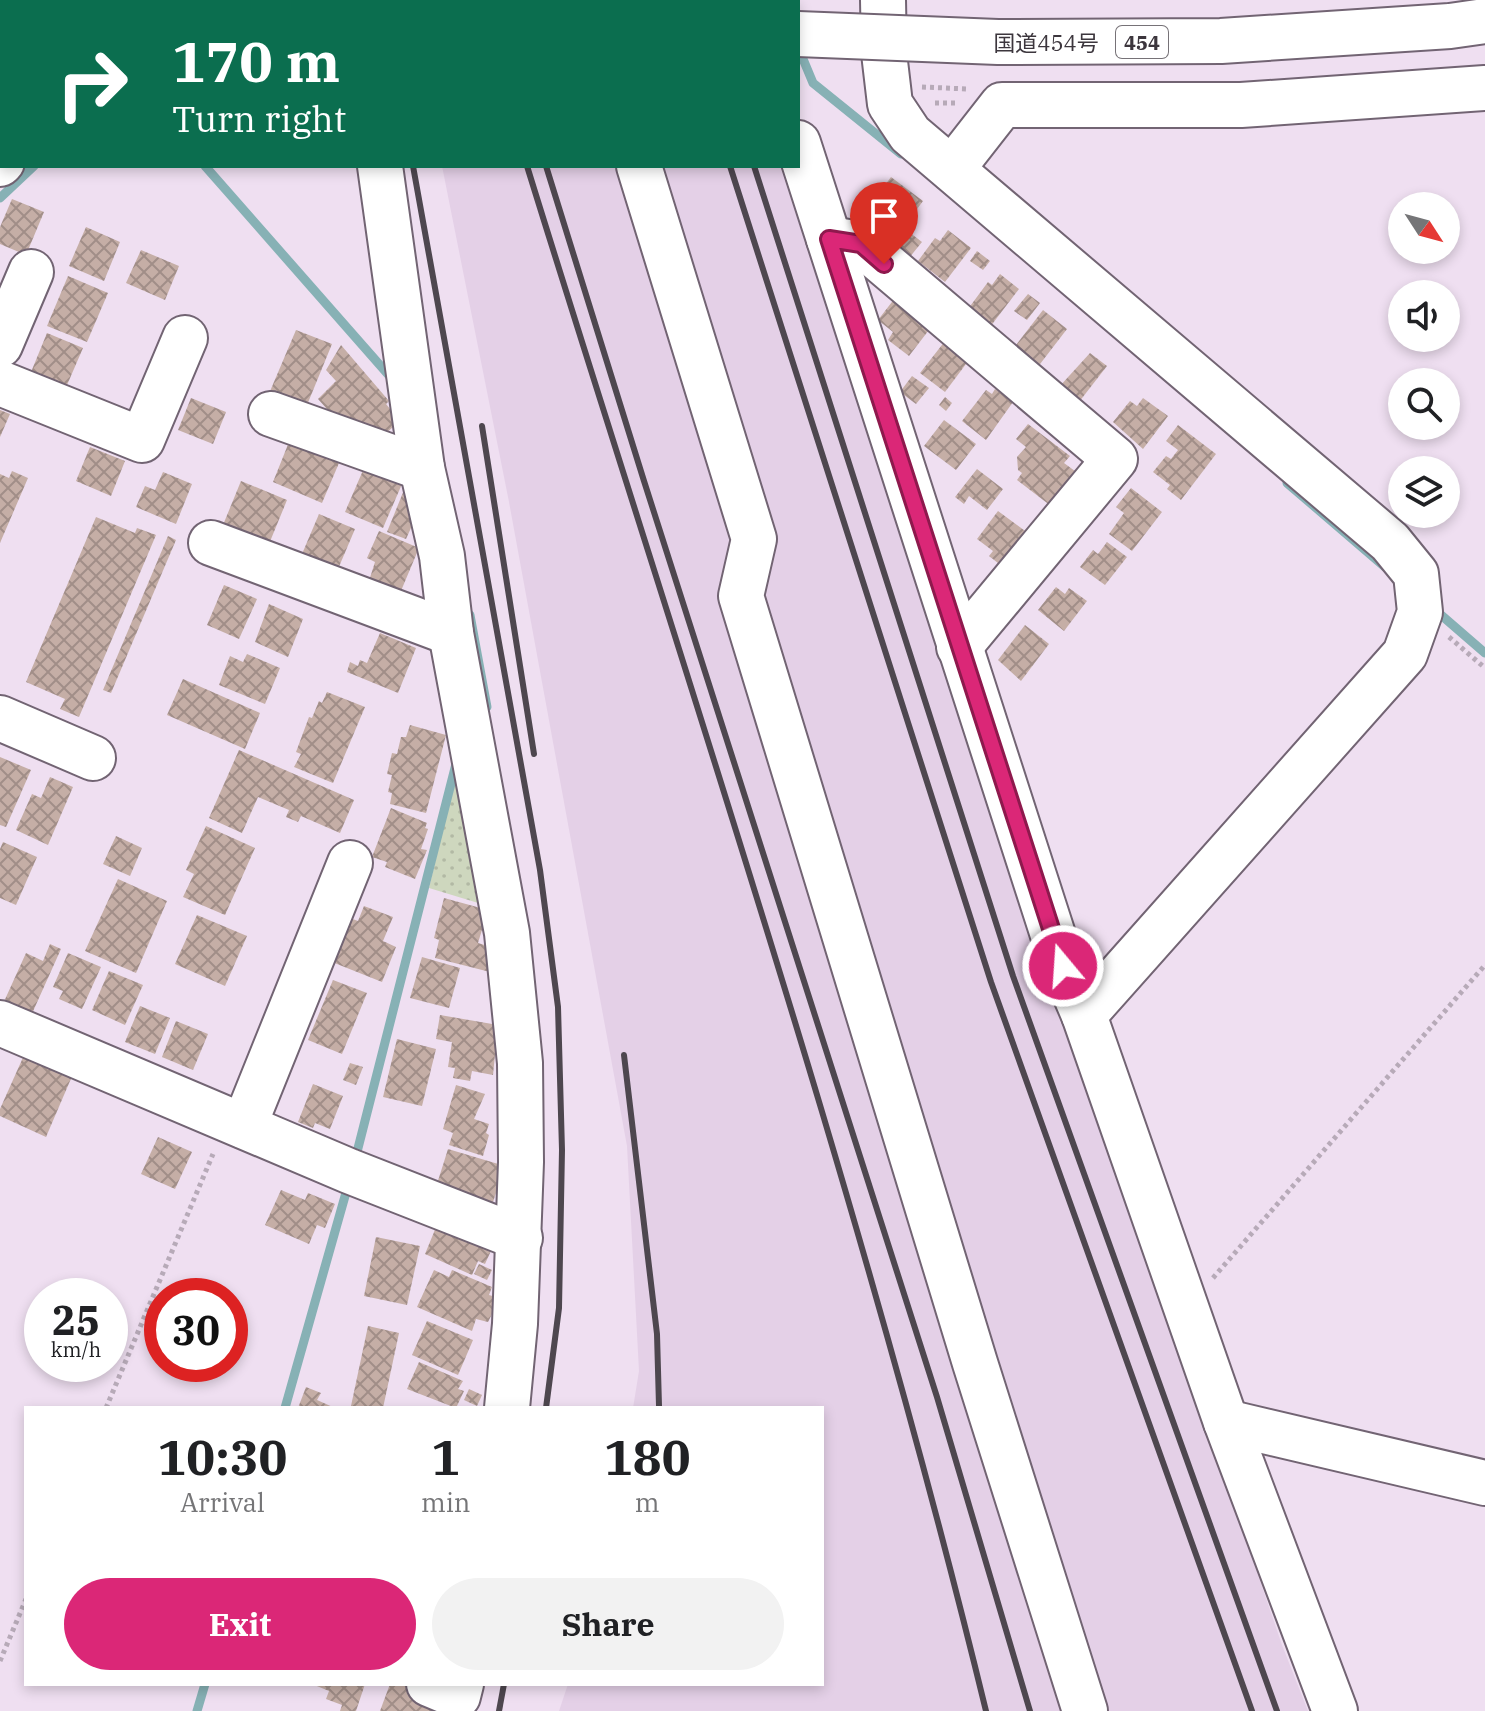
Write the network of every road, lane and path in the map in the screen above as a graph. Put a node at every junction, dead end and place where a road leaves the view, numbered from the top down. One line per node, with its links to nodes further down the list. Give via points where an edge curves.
1 (883, 0): 12 (main road, via 890,104 910,134)
2 (1485, 21): 3 (main road, 国道454号 / 454, bridge, via 1221,41 998,42)
3 (800, 34)
4 (918, 87): 6 (path)
5 (1485, 88): 12 (main road, via 1241,105 1002,105)
6 (971, 89)
7 (920, 103): 8 (path)
8 (964, 104)
9 (800, 149): 13 (main road)
10 (380, 168): 19 (main road)
11 (640, 168): 38 (main road, via 754,539 741,596)
12 (952, 169): 27 (main road, via 1390,542 1416,574 1420,612 1405,654)
13 (829, 239): 22 (main road); 22 (main road, via 861,244 1115,459)
14 (31, 272): 16 (main road)
15 (185, 338): 17 (main road, via 142,440)
16 (0, 345)
17 (0, 383)
18 (271, 414): 19 (main road)
19 (422, 468): 21 (main road, via 442,556)
20 (211, 543): 21 (main road)
21 (451, 633): 30 (main road, via 507,933 520,1063)
22 (959, 647): 27 (main road, via 1063,966)
23 (0, 718): 24 (main road)
24 (93, 758)
25 (350, 863): 29 (main road)
26 (1485, 965): 31 (path)
27 (1084, 1015): 31 (main road)
28 (0, 1023): 29 (main road)
29 (236, 1123): 30 (main road); 32 (path)
30 (520, 1238): 33 (main road)
31 (1187, 1309): 34 (main road)
32 (107, 1406)
33 (507, 1406)
34 (1226, 1422): 35 (main road); 39 (main road)
35 (1485, 1483)
36 (24, 1604): 37 (path)
37 (0, 1661)
38 (1085, 1711)
39 (1335, 1711)

